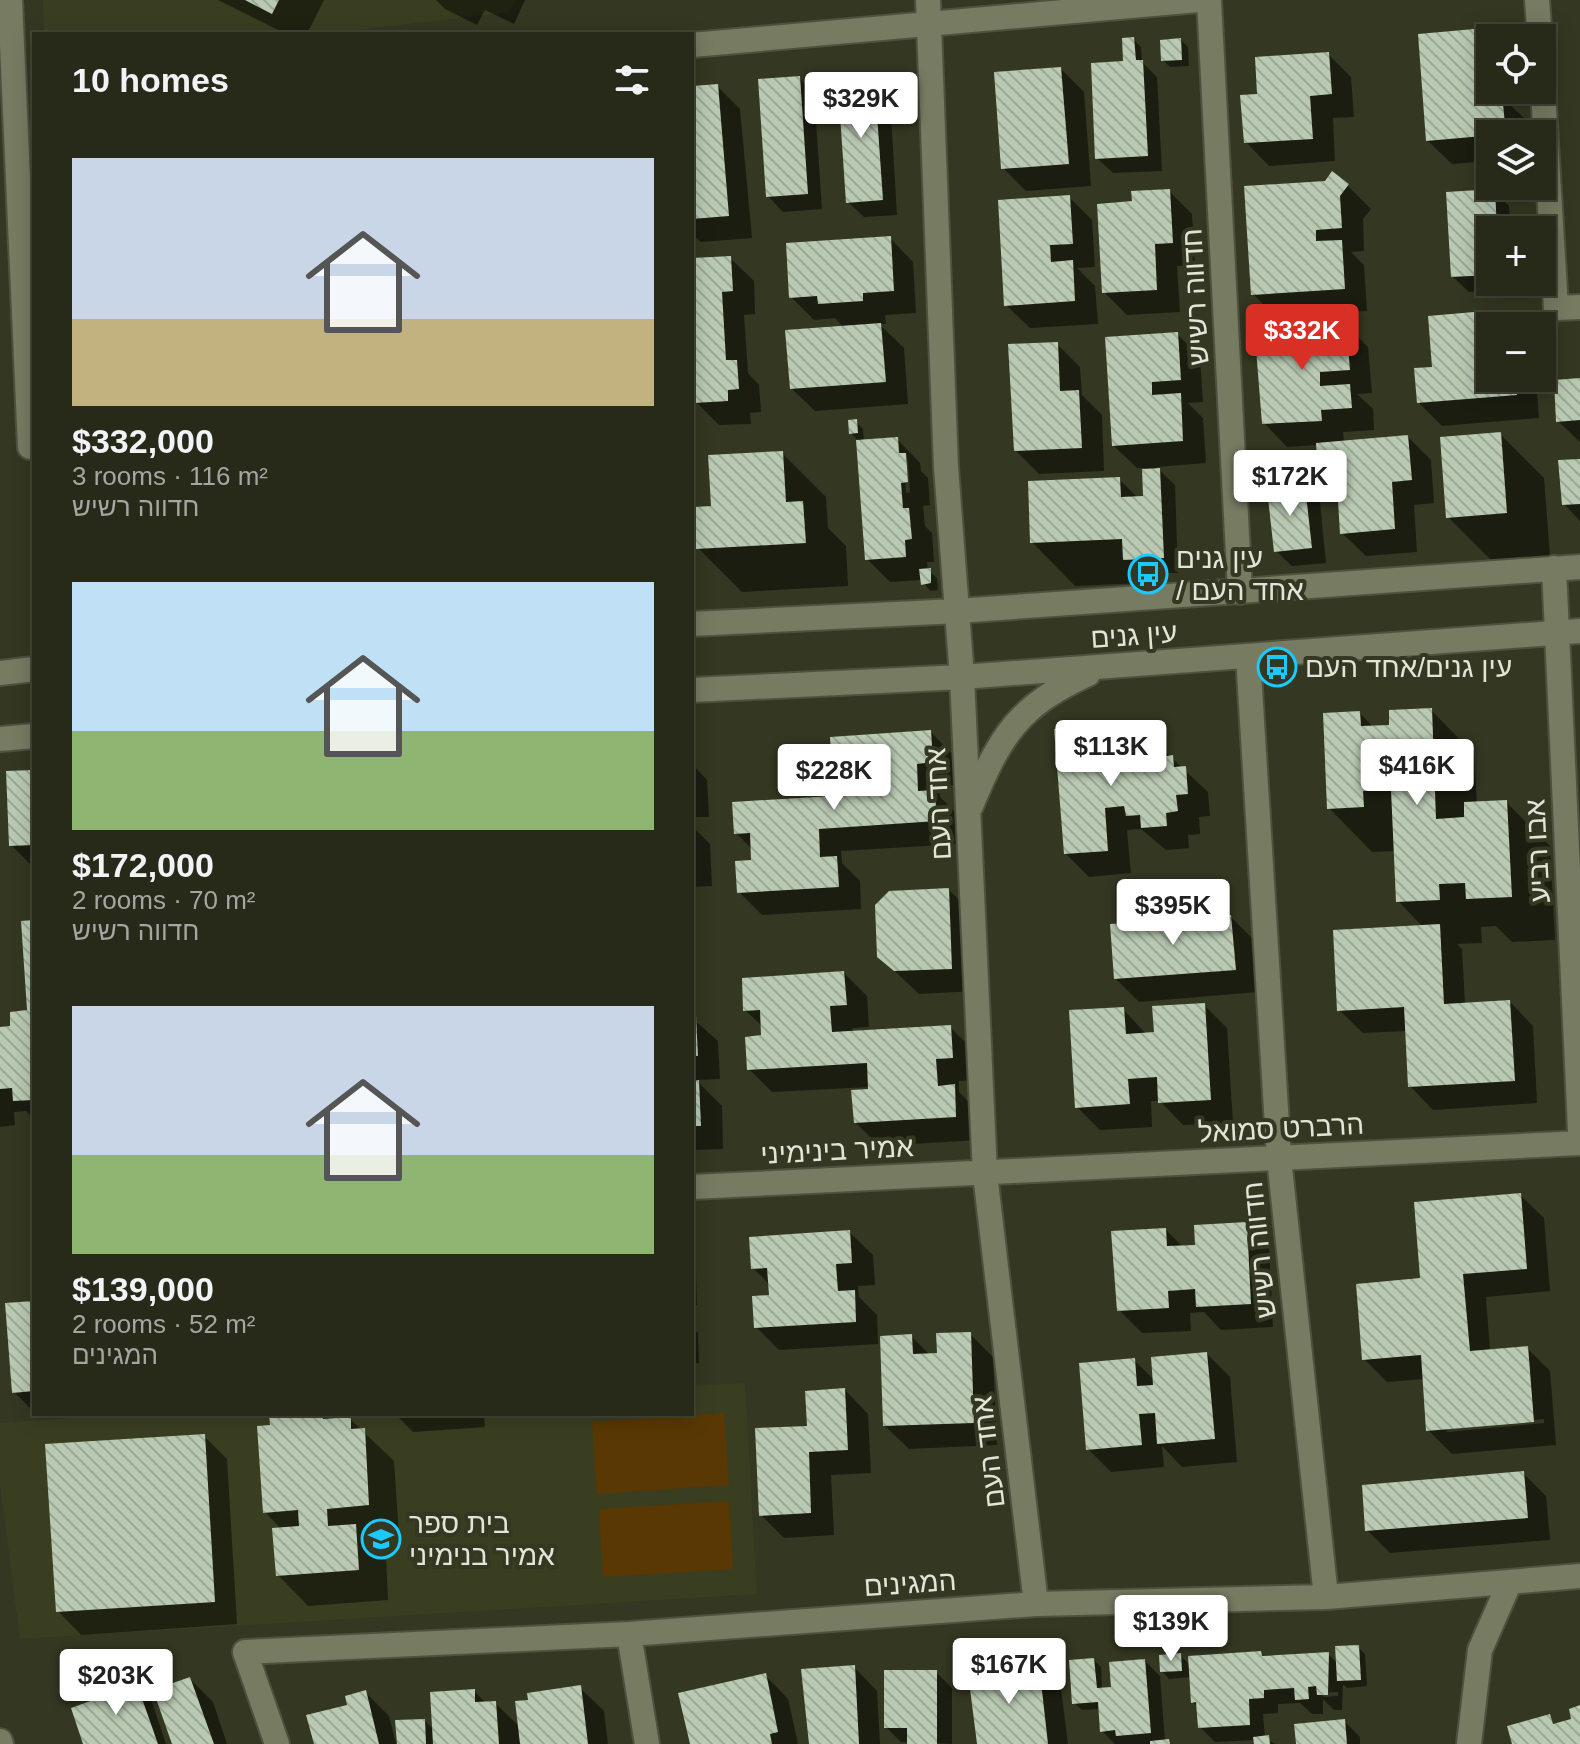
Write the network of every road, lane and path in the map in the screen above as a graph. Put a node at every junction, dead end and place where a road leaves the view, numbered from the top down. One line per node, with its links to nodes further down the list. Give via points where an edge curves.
1 (10, 0): 8 (street)
2 (1198, 0): 5 (street)
3 (1209, 0): 15 (street, חדווה רשיש)
4 (1537, 0): 6 (street)
5 (928, 11): 7 (street); 16 (street, אחד העם, via 946,467)
6 (1539, 24)
7 (694, 45)
8 (24, 97): 10 (street)
9 (1544, 104): 11 (street, via 1556,308)
10 (8, 147): 12 (street)
11 (1580, 307)
12 (30, 447)
13 (1580, 567): 14 (street, עין גנים)
14 (1554, 568): 15 (street, עין גנים); 18 (street, אבו רביע)
15 (1240, 592): 16 (street, עין גנים)
16 (957, 611): 17 (street, עין גנים); 23 (street, אחד העם)
17 (694, 624)
18 (1569, 632): 19 (street, עין גנים); 28 (street, אבו רביע)
19 (1248, 656): 20 (street, עין גנים); 30 (street, חדווה רשיש)
20 (1103, 667): 23 (street, עין גנים); 27 (street, via 1056,689 1021,714 991,759)
21 (32, 669): 22 (street)
22 (0, 673)
23 (962, 677): 24 (street, עין גנים); 27 (street, אחד העם)
24 (694, 690)
25 (32, 736): 26 (street)
26 (0, 739)
27 (968, 811): 31 (street, אחד העם)
28 (1580, 1130)
29 (1580, 1143): 30 (street, הרברט סמואל)
30 (1279, 1158): 31 (street, הרברט סמואל); 35 (street, חדווה רשיש)
31 (985, 1174): 32 (street, אמיר בינימיני); 36 (street, אחד העם)
32 (694, 1187)
33 (1580, 1576): 34 (street, המגינים)
34 (1509, 1584): 35 (street, המגינים); 40 (street, via 1480,1650)
35 (1326, 1597): 36 (street, המגינים)
36 (1036, 1604): 37 (street, המגינים)
37 (629, 1634): 38 (street, המגינים, via 245,1652); 39 (street)
38 (277, 1744)
39 (647, 1744)
40 (1469, 1744)

